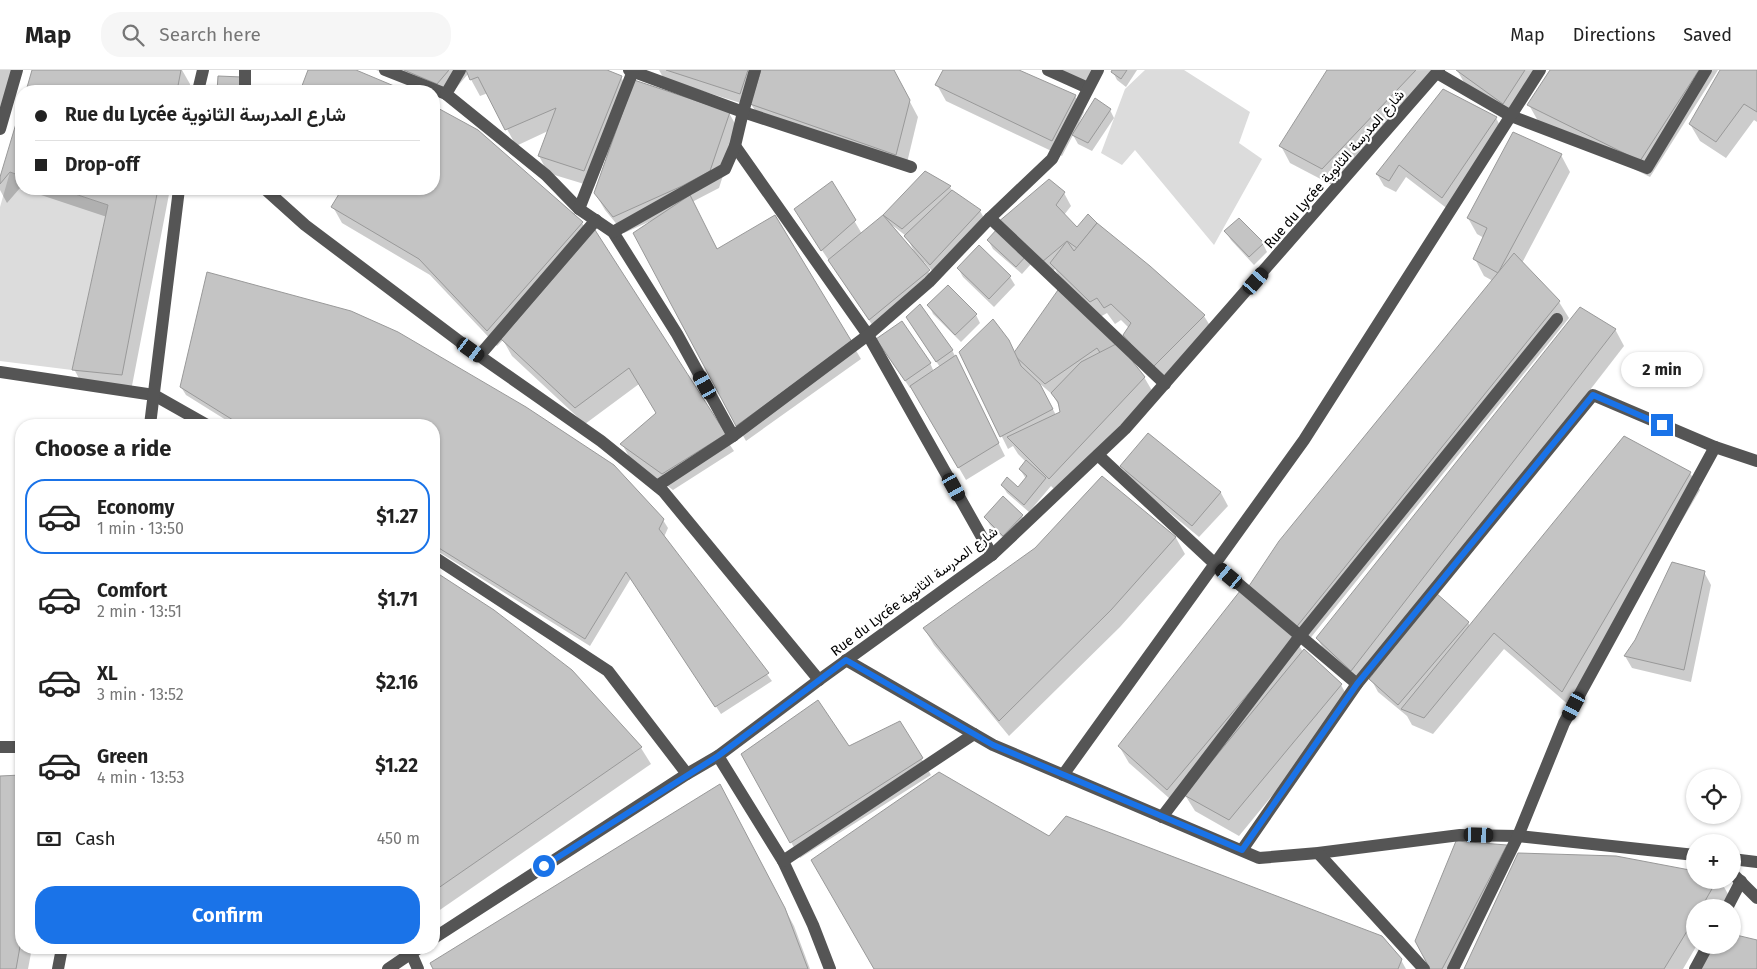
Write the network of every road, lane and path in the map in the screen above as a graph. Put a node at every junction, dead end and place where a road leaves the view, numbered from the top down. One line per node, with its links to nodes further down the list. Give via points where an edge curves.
1 (17, 70): 21 (street)
2 (202, 70): 13 (street)
3 (245, 70): 14 (street)
4 (384, 70): 15 (street)
5 (460, 70): 18 (street)
6 (755, 70): 19 (street)
7 (1048, 70): 16 (street)
8 (1098, 70): 16 (street)
9 (1540, 70): 20 (street)
10 (1706, 70): 20 (street, via 1647,168)
11 (631, 71): 19 (street); 26 (street)
12 (1438, 72): 20 (street); 34 (street, Rue du Lycée شارع المدرسة الثانوية)
13 (199, 85)
14 (245, 85)
15 (423, 85)
16 (1088, 88): 27 (street, via 1052,159)
17 (440, 92): 18 (street)
18 (446, 94): 26 (street, via 546,176)
19 (743, 112): 22 (street); 23 (street)
20 (1511, 116): 45 (street, via 1304,440)
21 (0, 129)
22 (735, 146): 29 (street, via 725,168); 31 (street)
23 (910, 166)
24 (178, 195): 35 (street)
25 (272, 195): 32 (street, via 305,225)
26 (579, 209): 28 (street)
27 (990, 218): 31 (street, via 930,282); 34 (street)
28 (596, 220): 29 (street); 32 (street)
29 (613, 232): 38 (street, via 677,334)
30 (1557, 319): 46 (street)
31 (868, 335): 38 (street); 43 (street)
32 (479, 356): 42 (street, via 601,441)
33 (0, 372): 35 (street)
34 (1165, 384): 40 (street, Rue du Lycée شارع المدرسة الثانوية)
35 (154, 395): 36 (street); 37 (street)
36 (151, 419)
37 (196, 419)
38 (733, 436): 42 (street)
39 (1715, 447): 41 (street); 49 (street, via 1593,395); 57 (street, via 1564,723)
40 (1098, 455): 43 (street, Rue du Lycée شارع المدرسة الثانوية); 45 (street)
41 (1757, 461)
42 (657, 486): 48 (street)
43 (992, 555): 47 (street, Rue du Lycée شارع المدرسة الثانوية)
44 (440, 561): 54 (street, via 608,671)
45 (1215, 564): 46 (street); 55 (street)
46 (1300, 636): 49 (street); 56 (street)
47 (846, 660): 48 (street, Rue du Lycée شارع المدرسة الثانوية); 50 (street)
48 (819, 680): 53 (street, Rue du Lycée شارع المدرسة الثانوية)
49 (1357, 684): 58 (street)
50 (974, 734): 55 (street); 62 (street)
51 (0, 747): 52 (street)
52 (15, 747)
53 (718, 756): 54 (street, Rue du Lycée شارع المدرسة الثانوية); 62 (street)
54 (687, 774): 66 (street, Rue du Lycée شارع المدرسة الثانوية)
55 (1063, 775): 56 (street)
56 (1162, 816): 58 (street)
57 (1518, 836): 59 (street, via 1460,835); 60 (street); 76 (street)
58 (1242, 850): 59 (street, via 1259,858)
59 (1318, 854): 75 (street)
60 (1686, 854)
61 (1741, 860): 63 (street)
62 (782, 861): 74 (street)
63 (1757, 862)
64 (1741, 881): 65 (street)
65 (1757, 898)
66 (440, 934)
67 (61, 954): 71 (street)
68 (406, 954): 72 (street)
69 (414, 954): 73 (street)
70 (1703, 954): 77 (street)
71 (58, 969)
72 (388, 969)
73 (418, 969)
74 (830, 969)
75 (1424, 969)
76 (1453, 969)
77 (1695, 969)

